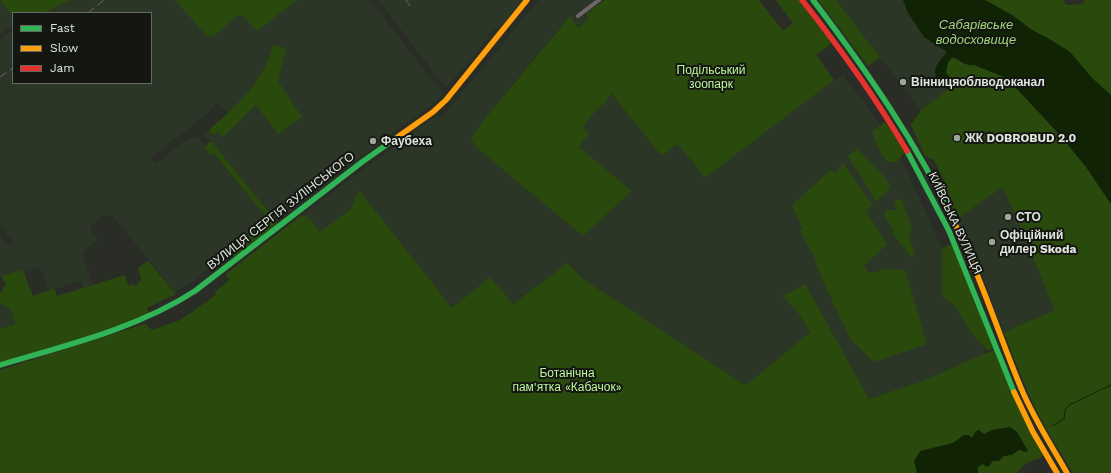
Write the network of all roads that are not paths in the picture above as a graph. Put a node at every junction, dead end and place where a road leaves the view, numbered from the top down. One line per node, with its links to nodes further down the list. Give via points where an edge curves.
1 (527, 0): 10 (main road, ВУЛИЦЯ СЕРГІЯ ЗУЛІНСЬКОГО, via 446,100 433,112 365,160 195,291 150,316)
2 (599, 0): 5 (street)
3 (802, 0): 7 (main road, КИЇВСЬКА ВУЛИЦЯ, via 857,72)
4 (813, 0): 6 (main road, КИЇВСЬКА ВУЛИЦЯ, via 867,71)
5 (578, 16)
6 (909, 136): 7 (main road); 8 (main road, КИЇВСЬКА ВУЛИЦЯ)
7 (901, 141): 9 (main road, КИЇВСЬКА ВУЛИЦЯ)
8 (937, 186): 9 (main road); 11 (main road, КИЇВСЬКА ВУЛИЦЯ, via 968,250 1022,389)
9 (929, 190): 12 (main road, КИЇВСЬКА ВУЛИЦЯ, via 960,254 1014,392)
10 (0, 365)
11 (1045, 435): 12 (main road); 14 (main road, КИЇВСЬКА ВУЛИЦЯ)
12 (1037, 439): 13 (main road, КИЇВСЬКА ВУЛИЦЯ)
13 (1057, 473)
14 (1068, 473)

